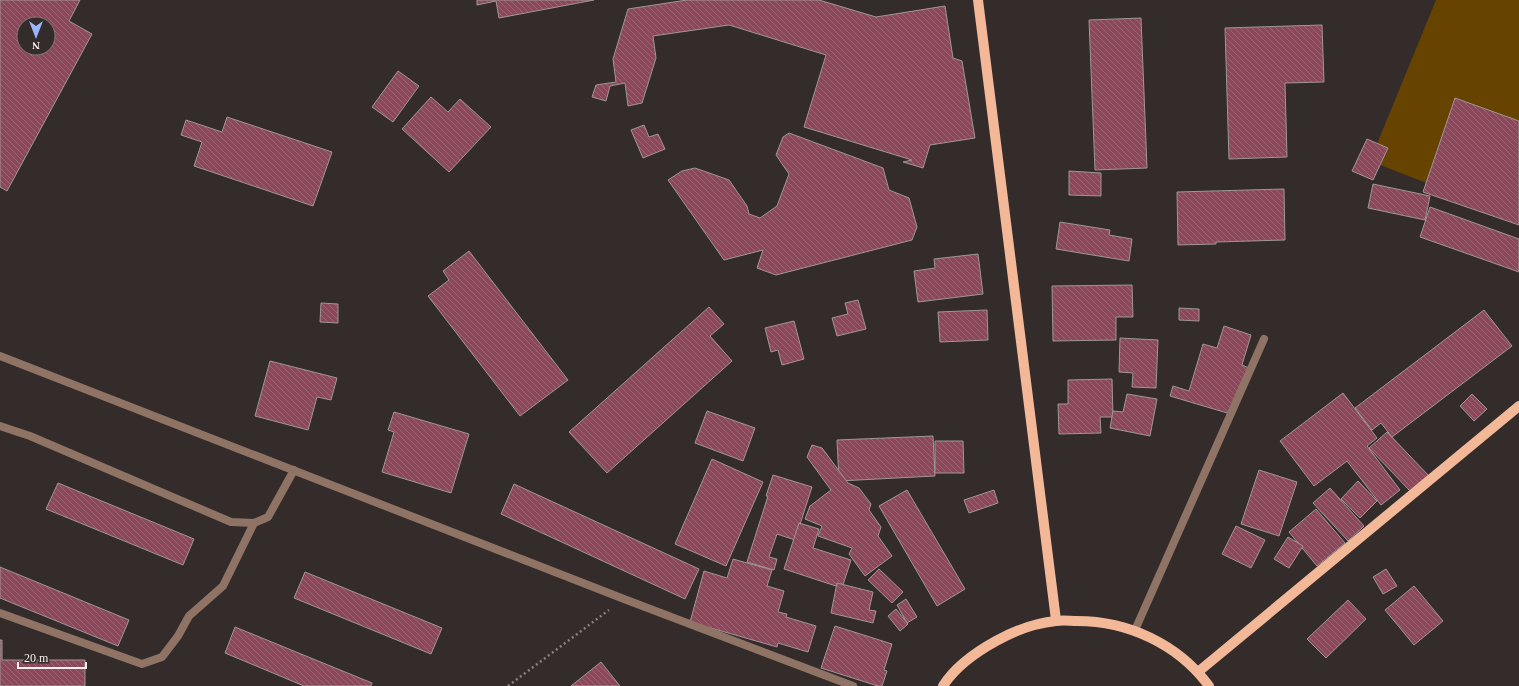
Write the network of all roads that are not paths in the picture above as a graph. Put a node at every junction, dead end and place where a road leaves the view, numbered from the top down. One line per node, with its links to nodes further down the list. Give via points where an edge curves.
1 (978, 0): 9 (main road)
2 (1264, 338): 10 (street)
3 (0, 356): 6 (street)
4 (1519, 406): 11 (main road)
5 (0, 426): 7 (street, via 30,436 231,522)
6 (294, 470): 7 (street, via 268,517); 12 (street)
7 (254, 523): 8 (street, via 223,586 189,616 162,657 148,662 142,664)
8 (0, 613)
9 (1056, 620): 10 (main road, via 1096,621); 13 (main road, via 1016,631 979,650 948,678)
10 (1135, 630): 11 (main road, via 1169,648)
11 (1198, 672): 14 (main road)
12 (854, 686)
13 (943, 686)
14 (1209, 686)

